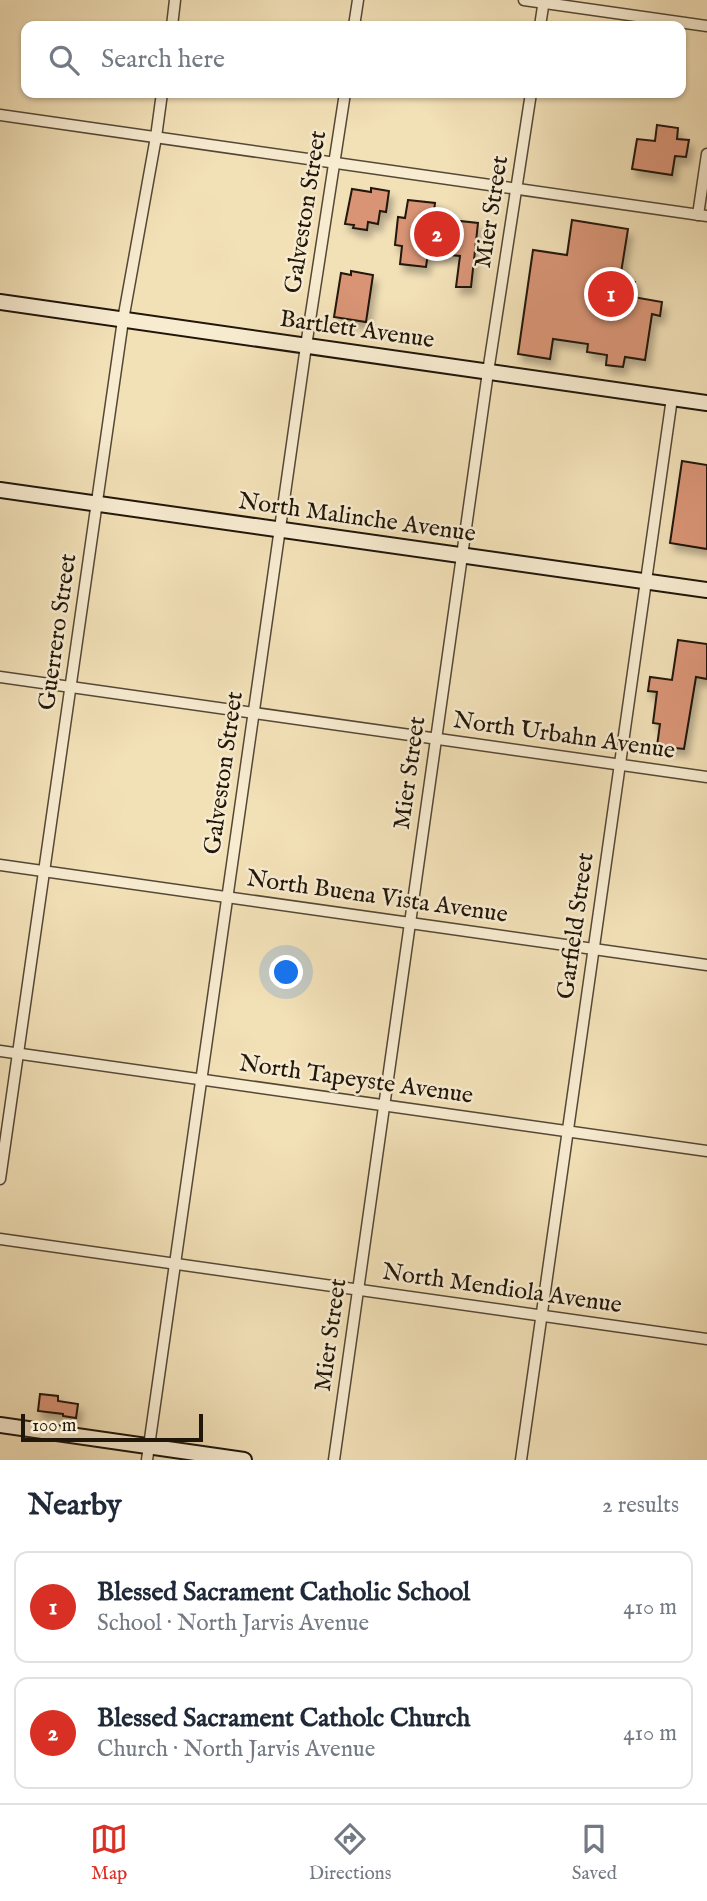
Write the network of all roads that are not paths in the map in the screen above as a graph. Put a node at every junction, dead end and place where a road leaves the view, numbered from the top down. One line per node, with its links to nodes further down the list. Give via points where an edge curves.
1 (176, 0): 5 (street)
2 (358, 0): 6 (street)
3 (524, 0): 4 (street)
4 (544, 1): 7 (street); 8 (street)
5 (173, 21)
6 (355, 21)
7 (541, 21)
8 (674, 21)
9 (686, 23): 10 (street)
10 (707, 26)
11 (161, 98): 15 (street, Guerrero Street)
12 (344, 98): 17 (street, Galveston Street)
13 (530, 98): 18 (street, Mier Street)
14 (0, 115): 15 (street)
15 (156, 137): 17 (street); 21 (street, Guerrero Street)
16 (707, 154): 19 (street)
17 (335, 163): 18 (street); 22 (street, Galveston Street)
18 (517, 189): 19 (street); 23 (street, Mier Street)
19 (703, 215)
20 (0, 302): 21 (main road, Bartlett Avenue)
21 (123, 320): 22 (main road, Bartlett Avenue); 27 (street, Guerrero Street)
22 (306, 346): 23 (main road, Bartlett Avenue); 28 (street, Galveston Street)
23 (488, 372): 24 (main road, Bartlett Avenue); 29 (street, Mier Street)
24 (672, 398): 25 (main road, Bartlett Avenue); 30 (street, Garfield Street)
25 (707, 403)
26 (0, 490): 27 (main road, North Malinche Avenue)
27 (97, 504): 28 (main road, North Malinche Avenue); 33 (street, Guerrero Street)
28 (280, 530): 29 (main road, North Malinche Avenue); 34 (street, Galveston Street)
29 (463, 556): 30 (main road, North Malinche Avenue); 35 (street, Mier Street)
30 (646, 582): 31 (main road, North Malinche Avenue); 36 (street, Garfield Street)
31 (707, 590)
32 (0, 677): 33 (street, North Urbahn Avenue)
33 (71, 687): 34 (street, North Urbahn Avenue); 39 (street, Guerrero Street)
34 (254, 713): 35 (street, North Urbahn Avenue); 40 (street, Galveston Street)
35 (436, 739): 36 (street, North Urbahn Avenue); 41 (street, Mier Street)
36 (620, 765): 37 (street, North Urbahn Avenue); 42 (street, Garfield Street)
37 (707, 777)
38 (0, 865): 39 (street, North Buena Vista Avenue)
39 (44, 871): 40 (street, North Buena Vista Avenue); 45 (street, Guerrero Street)
40 (227, 897): 41 (street, North Buena Vista Avenue); 46 (street, Galveston Street)
41 (410, 923): 42 (street, North Buena Vista Avenue); 47 (street, Mier Street)
42 (594, 949): 43 (street, North Buena Vista Avenue); 48 (street, Garfield Street)
43 (707, 965)
44 (0, 1051): 45 (street, North Tapeyste Avenue)
45 (18, 1053): 46 (street, North Tapeyste Avenue); 50 (street, Guerrero Street)
46 (201, 1079): 47 (street, North Tapeyste Avenue); 52 (street, Galveston Street)
47 (384, 1105): 48 (street, North Tapeyste Avenue); 53 (street, Mier Street)
48 (568, 1132): 49 (street, North Tapeyste Avenue); 54 (street, Garfield Street)
49 (707, 1152)
50 (0, 1179)
51 (0, 1239): 52 (street, North Mendiola Avenue)
52 (175, 1264): 53 (street, North Mendiola Avenue); 57 (street, Galveston Street)
53 (358, 1290): 54 (street, North Mendiola Avenue); 59 (street, Mier Street)
54 (542, 1316): 55 (street, North Mendiola Avenue); 60 (street, Garfield Street)
55 (707, 1339)
56 (0, 1425): 57 (main road)
57 (148, 1453): 58 (main road)
58 (244, 1460)
59 (334, 1460)
60 (521, 1460)

